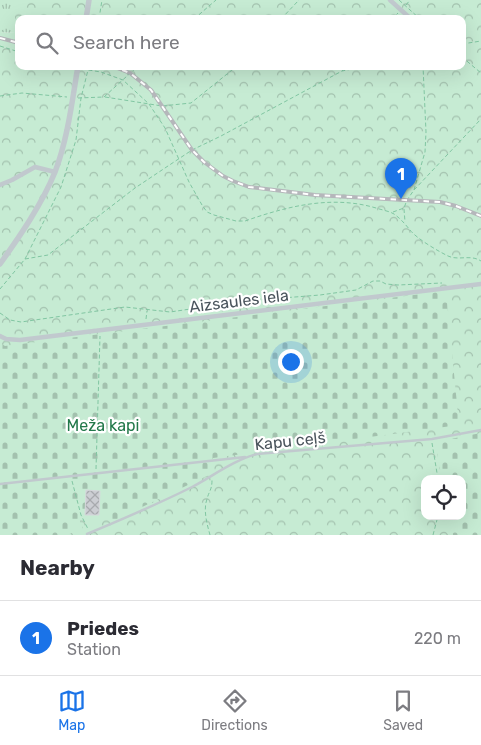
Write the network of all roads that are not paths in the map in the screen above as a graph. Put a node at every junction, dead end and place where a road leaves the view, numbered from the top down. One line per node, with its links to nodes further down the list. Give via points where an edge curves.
1 (89, 0): 3 (street)
2 (390, 0): 4 (street)
3 (87, 15)
4 (406, 15)
5 (76, 70): 6 (street, via 64,142)
6 (55, 172): 7 (street, via 35,167); 8 (street)
7 (0, 185)
8 (0, 264)
9 (481, 284): 10 (street, Aizsaules iela, via 20,340)
10 (0, 336)
11 (481, 430): 12 (lane, Kapu ceļš, via 432,439)
12 (246, 457): 13 (lane); 14 (lane, Kapu ceļš, via 155,506)
13 (0, 484)
14 (89, 534)

